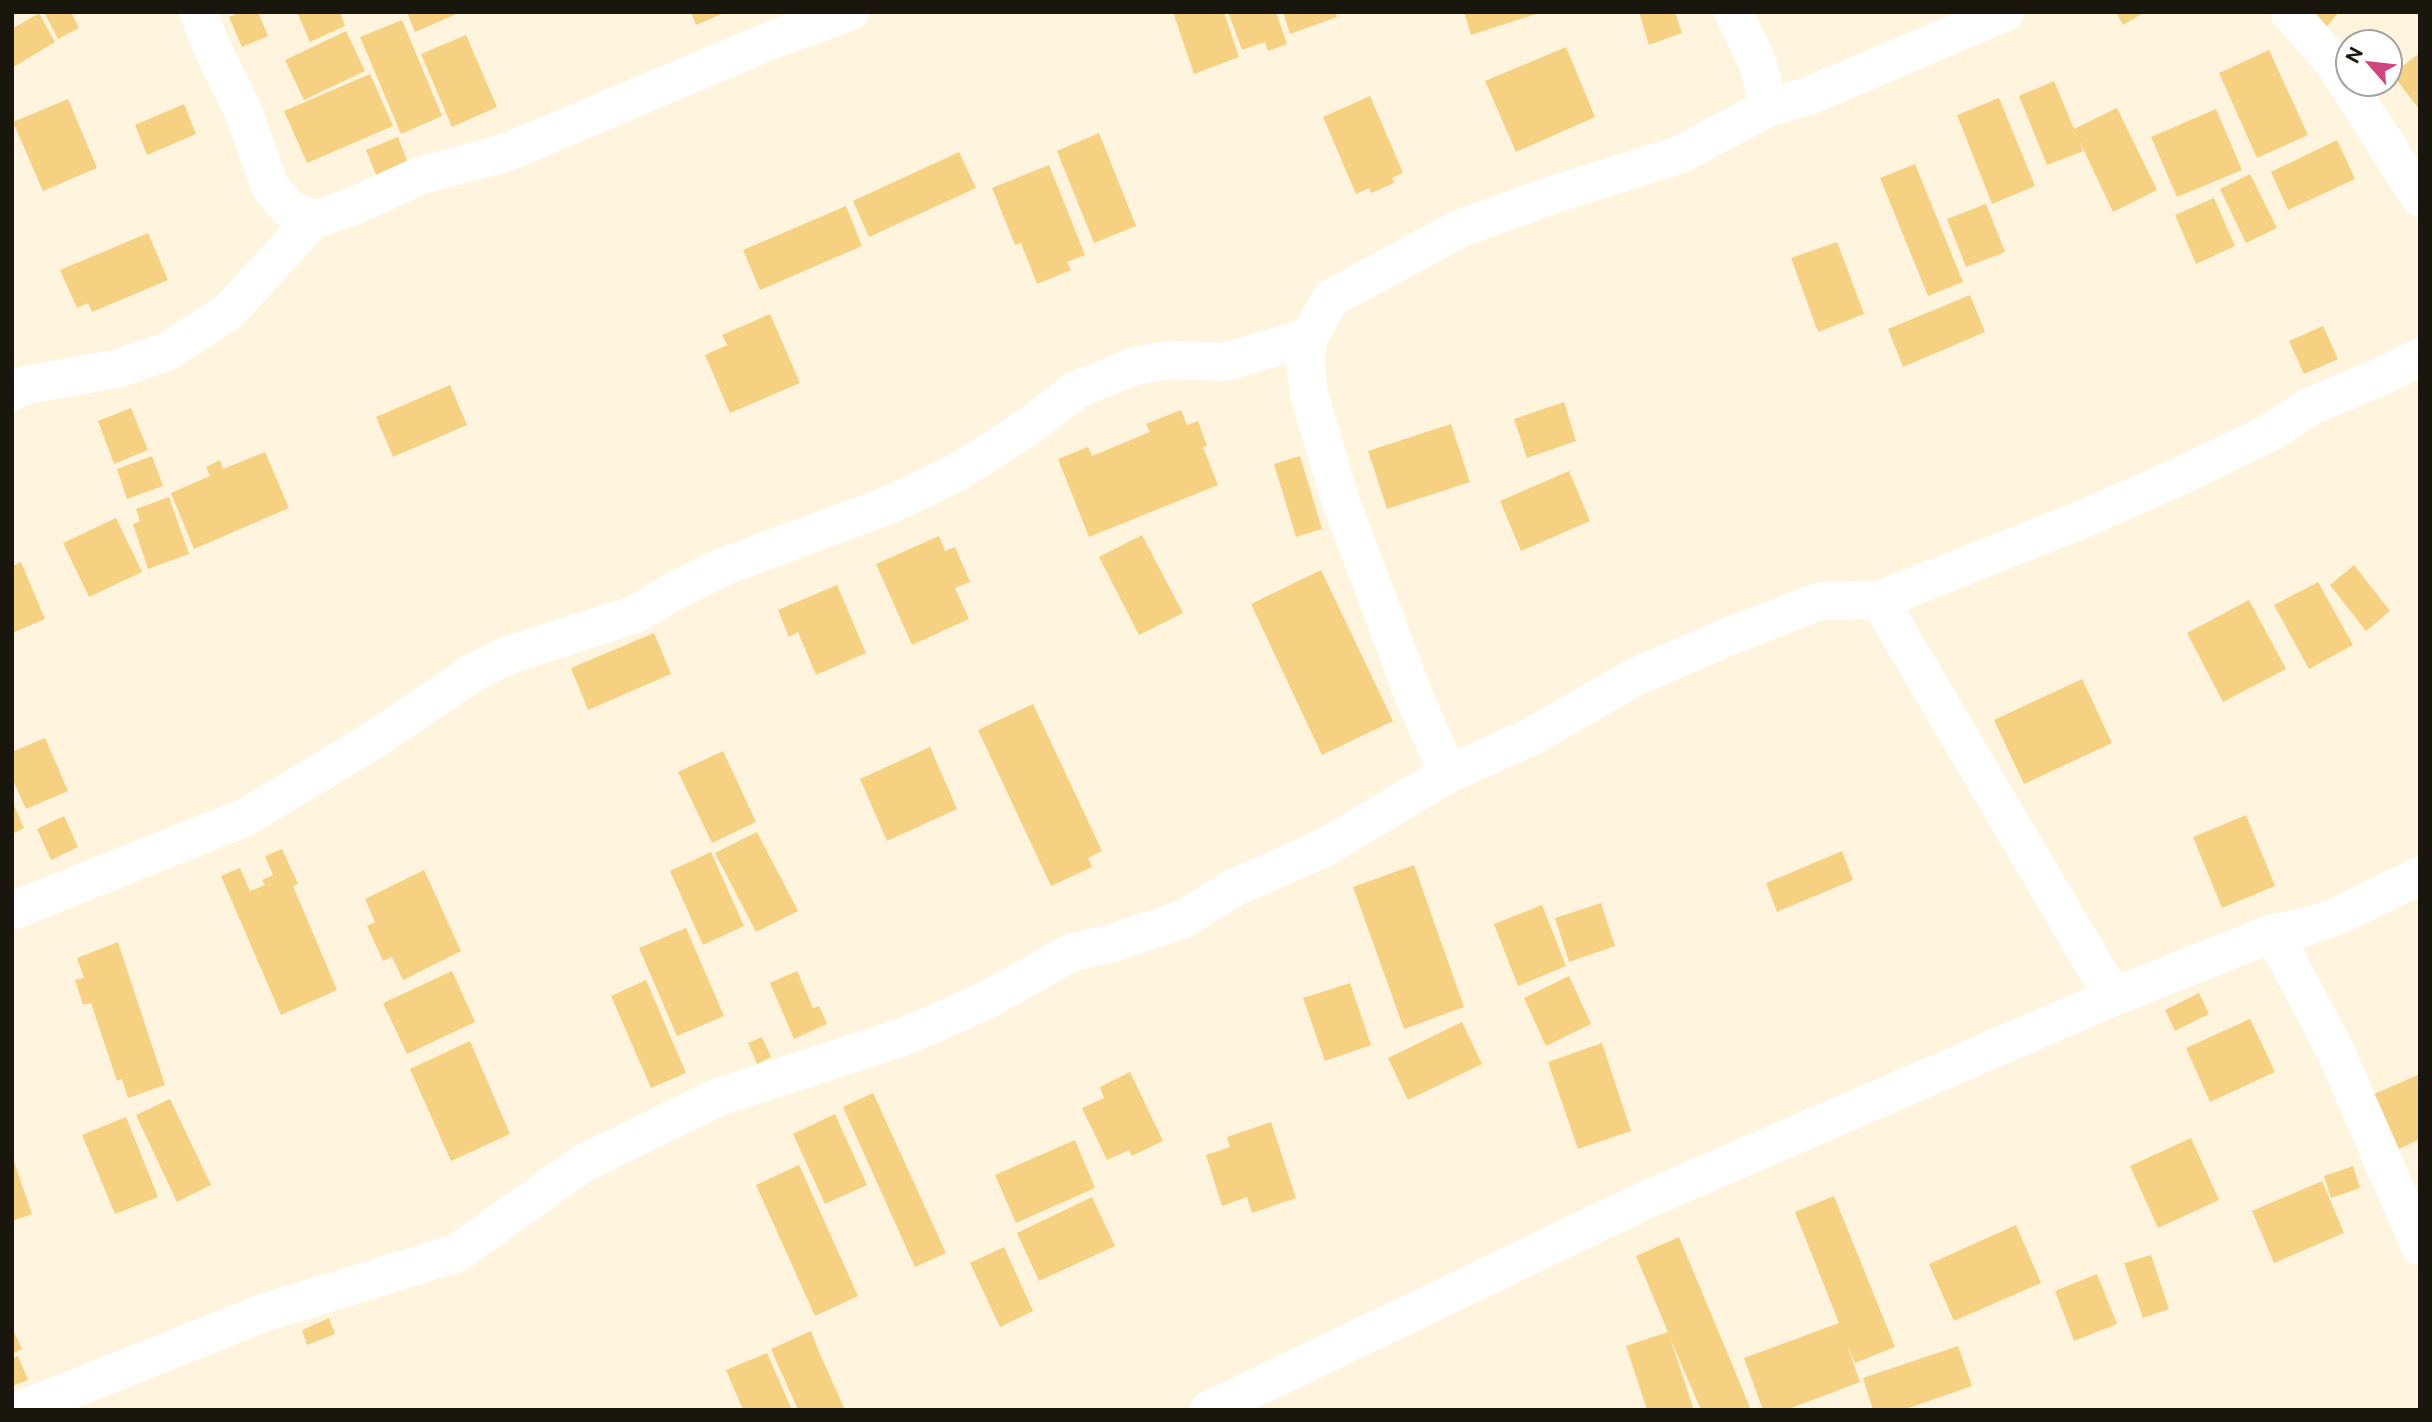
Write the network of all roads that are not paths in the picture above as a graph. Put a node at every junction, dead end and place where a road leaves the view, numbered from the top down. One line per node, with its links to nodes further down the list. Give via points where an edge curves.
1 (198, 12): 9 (street, via 244,113 270,187 289,209)
2 (850, 12): 6 (street)
3 (1733, 12): 7 (street, via 1758,64)
4 (2005, 12): 7 (street, via 1811,95)
5 (2289, 12): 8 (street, via 2334,63)
6 (776, 25): 9 (street, via 505,153 419,176)
7 (1769, 107): 10 (street, via 1679,155 1461,228 1331,298)
8 (2420, 198)
9 (313, 220): 12 (street, via 228,312 167,351 120,368 26,385)
10 (1309, 337): 14 (street, via 1304,358 1309,394 1341,502); 16 (street, via 1225,362 1169,360 1135,366 1076,390 961,470 892,504 722,567 636,614 512,654 474,672 246,817)
11 (2420, 357): 13 (street, via 2311,406 2271,432 2172,480)
12 (12, 392)
13 (1879, 600): 14 (street, via 1820,601 1725,638 1635,677 1531,737); 18 (street)
14 (1448, 774): 20 (street, via 1322,849 1233,888 1184,919 1069,953 987,1000 903,1037 716,1098 582,1164 457,1253 263,1313)
15 (2420, 876): 17 (street, via 2336,917)
16 (12, 912)
17 (2273, 933): 18 (street); 19 (street, via 2336,1052)
18 (2113, 997): 21 (street, via 1650,1198)
19 (2420, 1247)
20 (21, 1410)
21 (1209, 1410)

